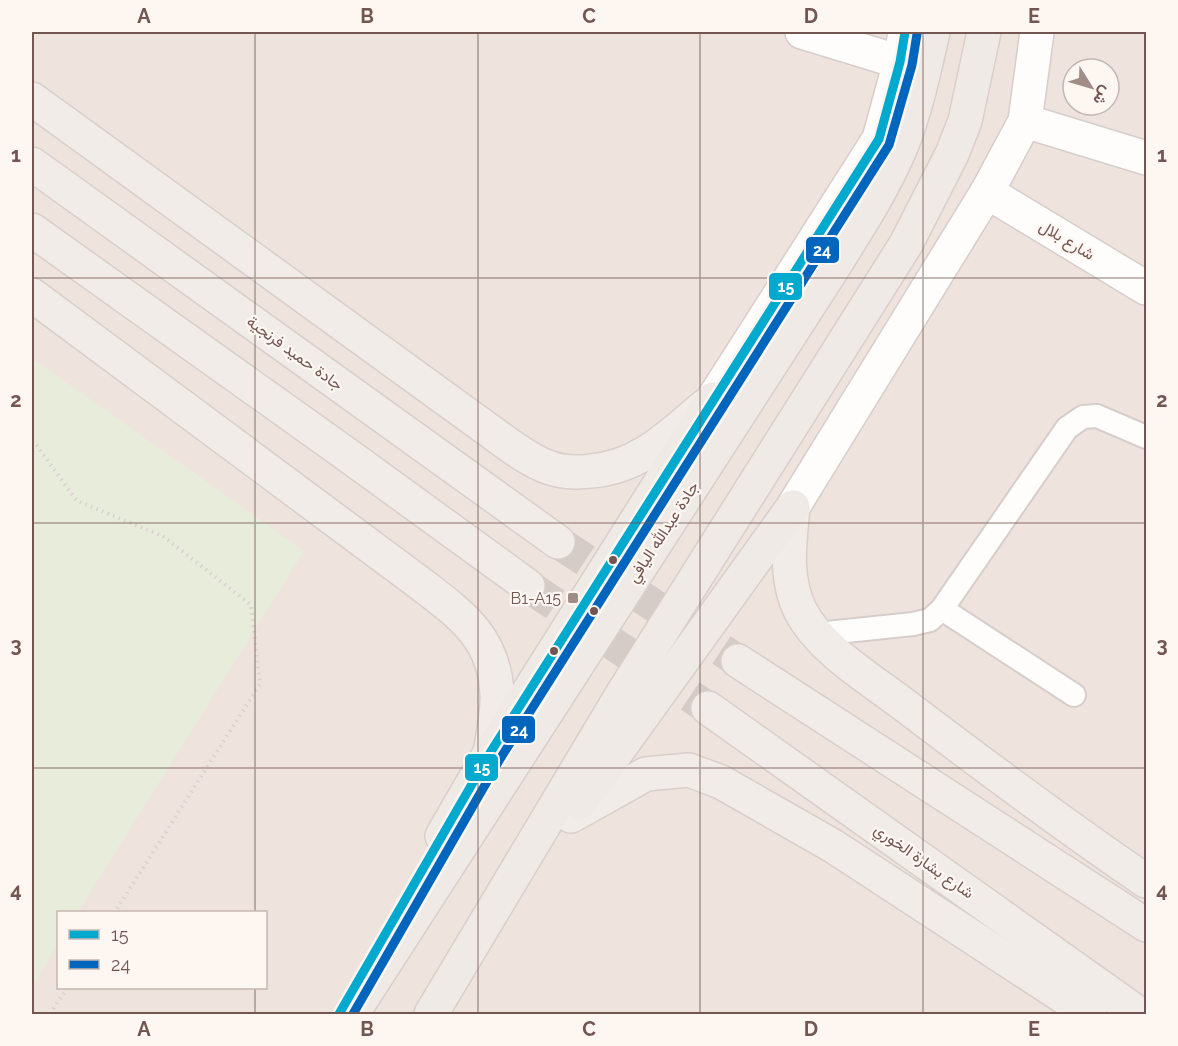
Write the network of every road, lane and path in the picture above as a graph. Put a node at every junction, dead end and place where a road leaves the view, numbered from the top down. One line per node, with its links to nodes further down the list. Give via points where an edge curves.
1 (802, 32): 5 (street)
2 (933, 32): 34 (highway, جادة عبدالله اليافي, via 916,104 885,181)
3 (984, 32): 30 (highway, via 964,121 952,154 906,244 623,693)
4 (1036, 32): 7 (street)
5 (903, 47): 14 (street, via 879,139)
6 (32, 99): 14 (main road, via 483,426 546,467 577,472 627,464 649,453)
7 (1025, 121): 8 (street); 10 (street)
8 (1146, 159)
9 (32, 164): 18 (main road, جادة حميد فرنجية)
10 (987, 192): 12 (street, شارع بلال); 17 (street)
11 (32, 230): 19 (main road)
12 (1146, 288)
13 (32, 295): 25 (main road, via 470,623 485,645 498,694)
14 (713, 399): 25 (highway)
15 (1146, 437): 20 (lane, via 1097,416 1083,417 1067,428)
16 (32, 441): 28 (path, via 77,501 163,536 251,605 260,684)
17 (793, 507): 21 (main road, via 788,562 792,587 800,610); 26 (highway)
18 (558, 542)
19 (528, 586)
20 (942, 609): 21 (lane, via 930,620 913,624); 23 (lane)
21 (817, 633): 27 (main road, via 831,649 944,735)
22 (738, 661): 29 (main road)
23 (1074, 695)
24 (708, 708): 37 (main road, شارع بشارة الخوري)
25 (490, 753): 33 (highway)
26 (571, 816): 30 (highway); 36 (main road, via 646,774 689,770 721,782 832,846)
27 (1146, 881)
28 (116, 911)
29 (1146, 925)
30 (453, 980): 35 (highway)
31 (66, 989): 32 (path)
32 (50, 1014)
33 (339, 1014)
34 (352, 1014)
35 (431, 1014)
36 (1090, 1014)
37 (1139, 1014)

